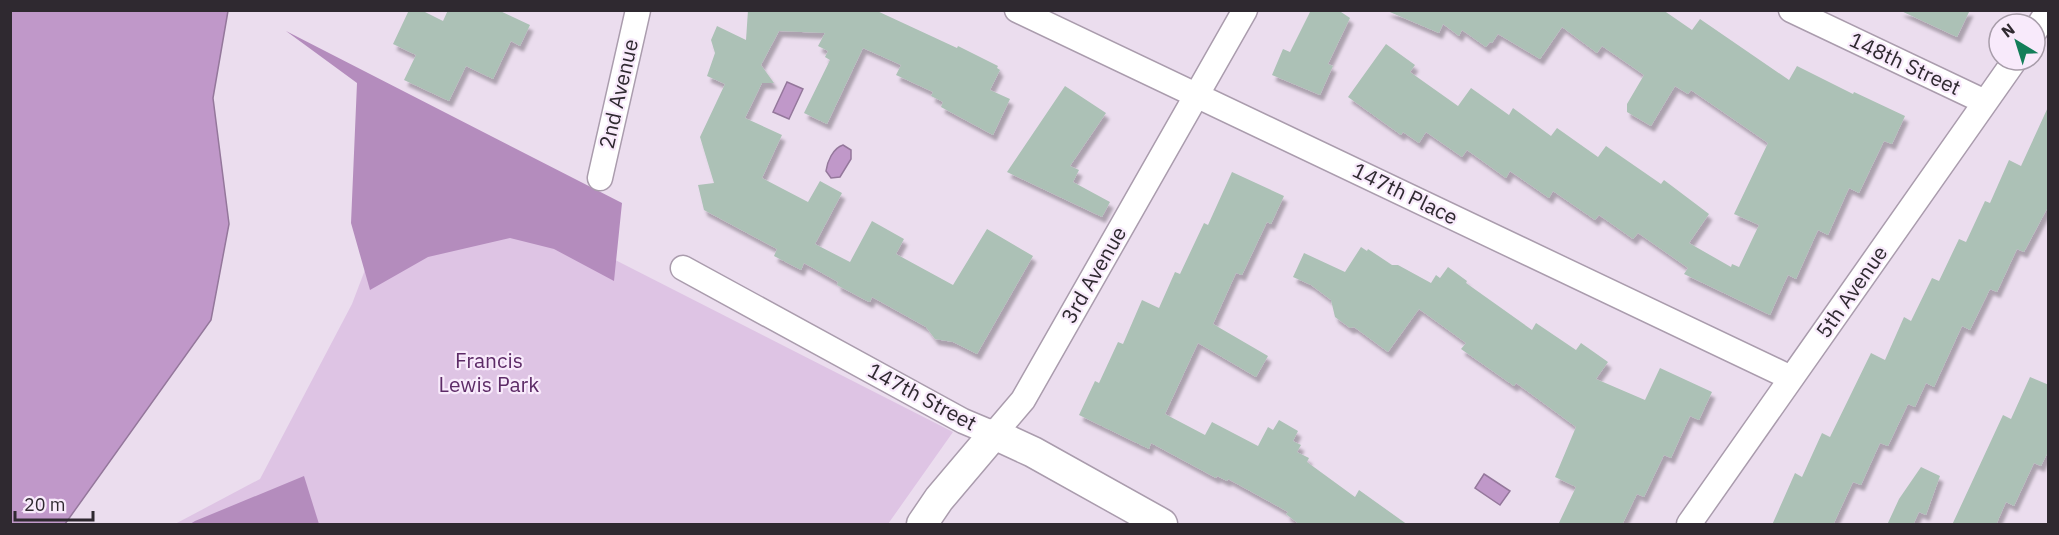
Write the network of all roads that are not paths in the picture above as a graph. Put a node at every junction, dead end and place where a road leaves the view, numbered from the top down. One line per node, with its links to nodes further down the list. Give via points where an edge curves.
1 (638, 10): 8 (street, 2nd Avenue)
2 (1017, 10): 6 (street, 147th Place)
3 (1245, 10): 6 (street, 3rd Avenue)
4 (1791, 10): 7 (street, 148th Street)
5 (2006, 72): 7 (street, 5th Avenue)
6 (1197, 95): 10 (street, 147th Place); 11 (street, 3rd Avenue, via 1023,400)
7 (1985, 102): 10 (street, 5th Avenue)
8 (600, 178)
9 (683, 268): 11 (street, 147th Street)
10 (1791, 378): 14 (street, 5th Avenue)
11 (993, 434): 12 (street, 3rd Avenue); 13 (street, 147th Street, via 1033,452)
12 (922, 525)
13 (1162, 525)
14 (1689, 525)

